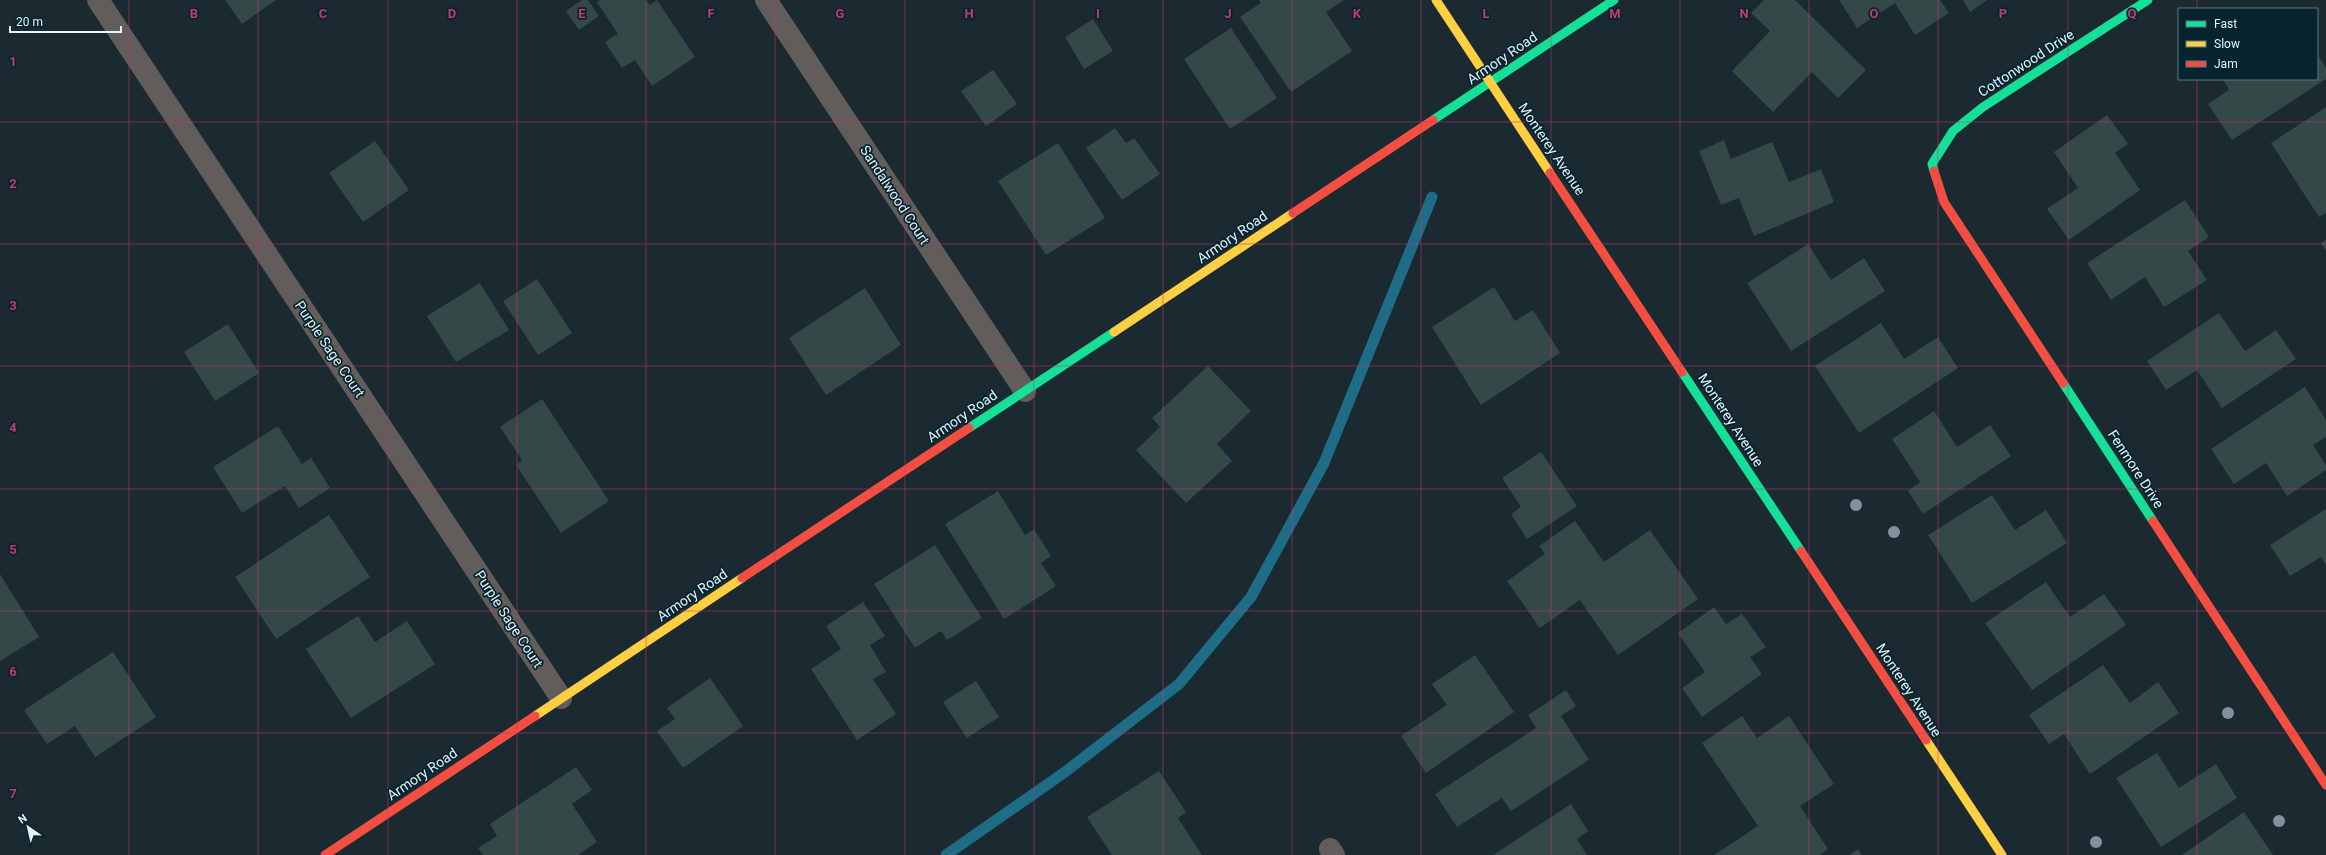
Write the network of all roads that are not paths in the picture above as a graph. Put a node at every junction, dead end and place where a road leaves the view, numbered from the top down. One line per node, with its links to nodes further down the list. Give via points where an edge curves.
1 (98, 0): 9 (street, Purple Sage Court)
2 (766, 0): 8 (street, Sandalwood Court)
3 (1436, 0): 6 (street, Monterey Avenue)
4 (1614, 0): 6 (street, Armory Road)
5 (2148, 0): 7 (street, Cottonwood Drive, via 1953,130)
6 (1491, 82): 8 (street, Armory Road); 12 (street, Monterey Avenue)
7 (1932, 164): 10 (street, Fenmore Drive, via 1944,202)
8 (1025, 391): 9 (street, Armory Road)
9 (561, 698): 11 (street, Armory Road)
10 (2326, 785)
11 (325, 855)
12 (2002, 855)

